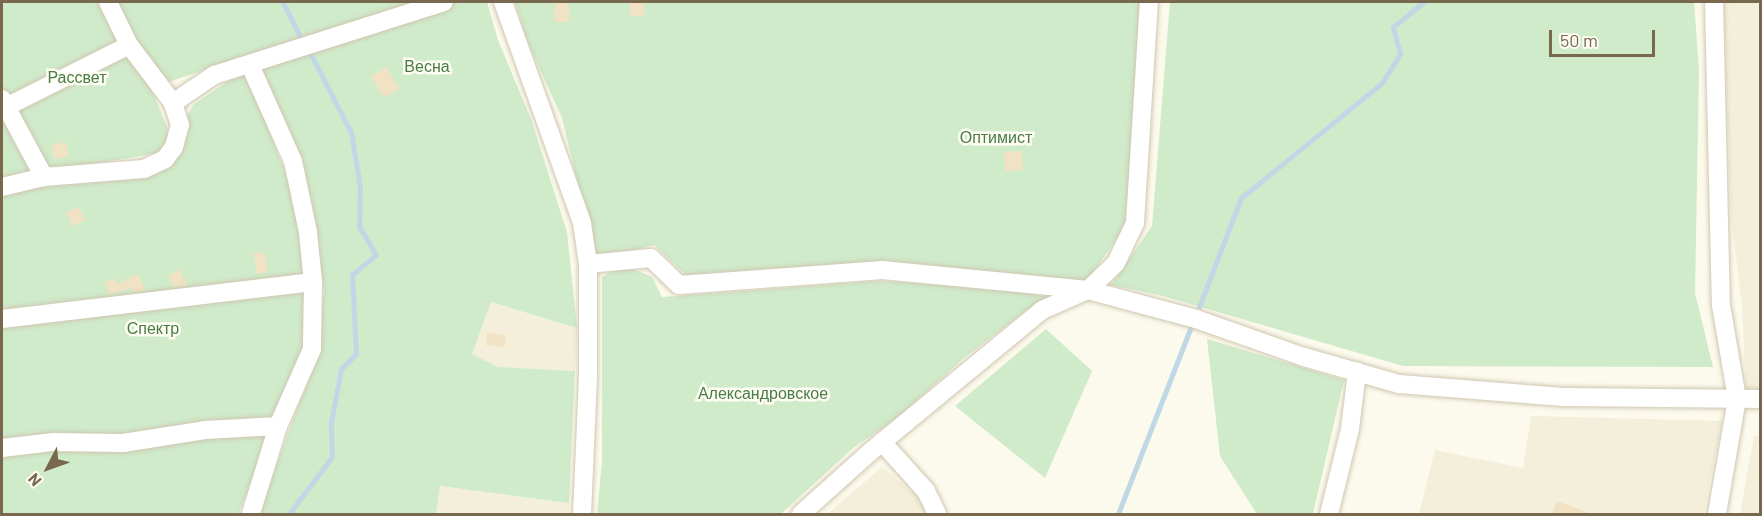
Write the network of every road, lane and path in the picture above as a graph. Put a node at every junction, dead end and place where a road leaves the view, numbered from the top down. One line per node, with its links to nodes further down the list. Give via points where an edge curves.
1 (108, 2): 6 (street)
2 (444, 2): 7 (street, via 398,13)
3 (503, 2): 12 (street, via 582,222)
4 (1149, 2): 14 (street, via 1135,223 1116,263)
5 (1713, 2): 17 (street, via 1721,305)
6 (129, 45): 8 (street); 9 (street)
7 (250, 65): 8 (street, via 214,75); 13 (street, via 293,161 308,232)
8 (173, 103): 10 (street, via 180,125 174,147 165,159 144,169)
9 (3, 105): 10 (street)
10 (44, 177): 11 (street)
11 (2, 187)
12 (588, 264): 14 (street, via 651,258 678,285 882,270); 23 (street)
13 (313, 282): 15 (street); 19 (street, via 312,349)
14 (1088, 290): 16 (street, via 1196,319); 20 (street, via 1042,310)
15 (2, 319)
16 (1357, 371): 17 (street, via 1399,384 1566,397); 26 (street, via 1350,429)
17 (1737, 399): 18 (street); 27 (street)
18 (1761, 399)
19 (278, 426): 21 (street, via 205,430 123,443 52,442); 22 (street)
20 (882, 442): 24 (street); 25 (street, via 926,491)
21 (2, 448)
22 (251, 514)
23 (582, 514)
24 (801, 514)
25 (937, 514)
26 (1329, 514)
27 (1717, 514)

